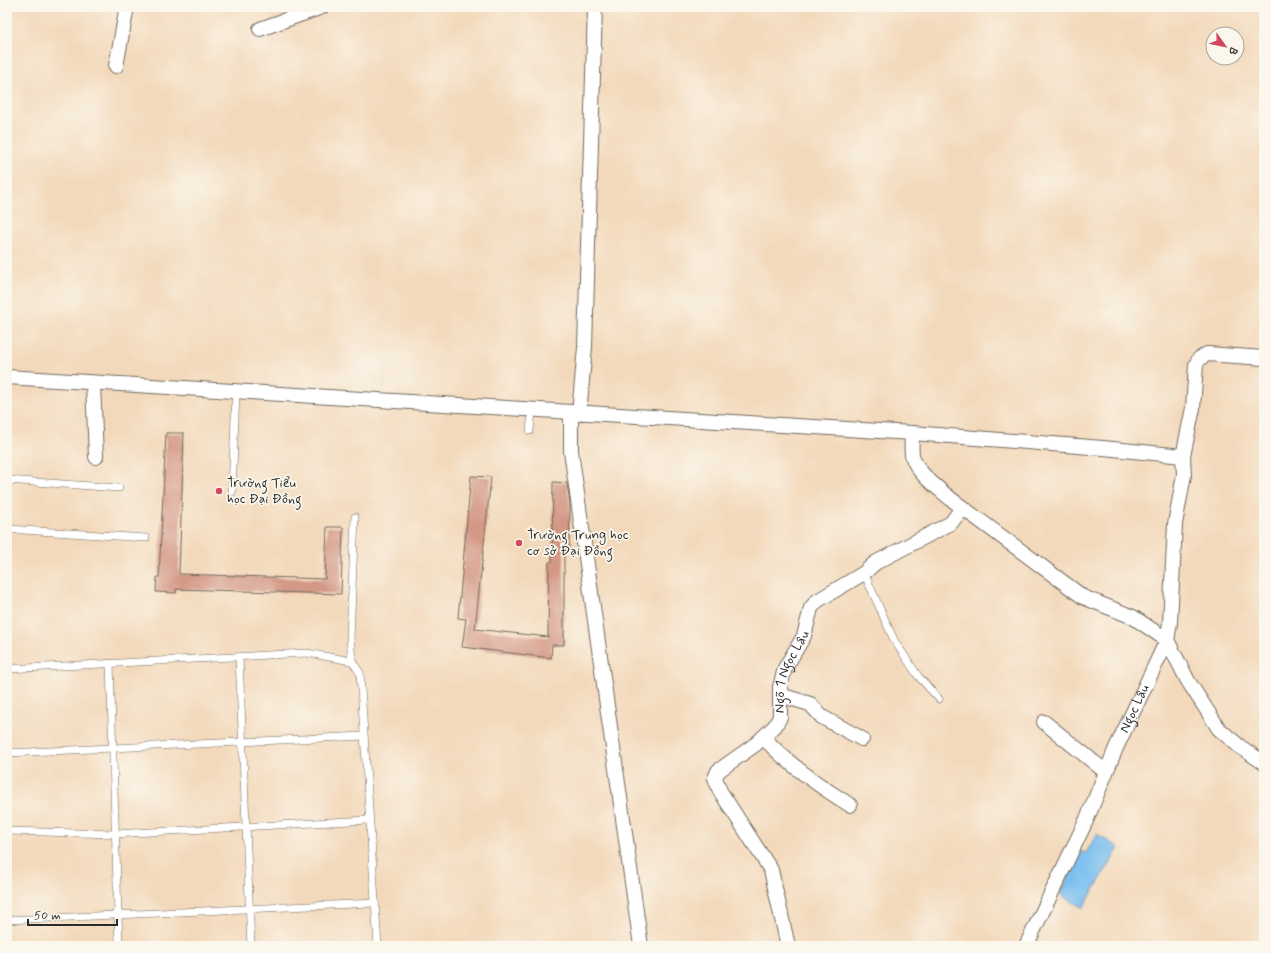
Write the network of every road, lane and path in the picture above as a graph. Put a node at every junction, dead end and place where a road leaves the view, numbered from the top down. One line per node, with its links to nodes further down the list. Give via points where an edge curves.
1 (127, 7): 5 (street)
2 (322, 7): 4 (street)
3 (595, 7): 11 (street, via 585,346)
4 (260, 29)
5 (116, 66)
6 (1264, 358): 14 (street, Ngọc Lâu, via 1207,354 1199,358 1196,366 1193,408)
7 (7, 377): 8 (street)
8 (93, 383): 9 (street); 15 (street)
9 (236, 392): 10 (street); 18 (lane)
10 (532, 411): 11 (street); 12 (lane)
11 (575, 414): 13 (street); 52 (street, via 571,451)
12 (530, 431)
13 (912, 433): 14 (street); 19 (street, via 913,456 919,469)
14 (1183, 456): 24 (street, Ngọc Lâu, via 1184,475 1175,524)
15 (96, 457)
16 (7, 480): 17 (lane)
17 (119, 488)
18 (232, 492)
19 (962, 508): 23 (street, Ngõ 1 Ngọc Lâu, via 951,522 874,563); 24 (street, via 993,528 1083,597 1133,617)
20 (355, 516): 26 (lane, via 350,636)
21 (7, 529): 22 (lane)
22 (146, 538)
23 (864, 573): 29 (street, Ngõ 1 Ngọc Lâu, via 822,597 812,608 807,629 785,668); 30 (lane, via 894,640 918,676)
24 (1167, 640): 38 (street, via 1188,681 1219,729); 39 (street, Ngọc Lâu)
25 (239, 657): 26 (lane, via 307,653); 27 (lane); 35 (lane)
26 (352, 661): 32 (lane, via 360,673)
27 (110, 664): 28 (lane); 36 (lane)
28 (7, 669)
29 (780, 695): 33 (street, Ngõ 1 Ngọc Lâu, via 780,717); 34 (street, via 810,704 824,718)
30 (939, 699)
31 (1044, 722): 39 (street)
32 (364, 736): 35 (lane); 41 (lane)
33 (764, 738): 40 (street, via 783,758 822,788); 53 (street, Ngõ 1 Ngọc Lâu, via 724,766 714,778 771,870)
34 (862, 739)
35 (244, 742): 36 (lane); 42 (lane)
36 (112, 748): 37 (lane); 44 (lane)
37 (7, 753)
38 (1264, 763)
39 (1106, 772): 54 (street, Ngọc Lâu, via 1086,821)
40 (850, 805)
41 (369, 820): 42 (lane); 45 (lane)
42 (245, 827): 44 (lane); 46 (lane)
43 (7, 831): 44 (lane)
44 (114, 834): 47 (lane)
45 (375, 903): 46 (lane); 51 (lane)
46 (248, 909): 47 (lane); 50 (lane)
47 (117, 915): 48 (lane); 49 (lane)
48 (7, 920)
49 (119, 946)
50 (251, 946)
51 (378, 946)
52 (641, 946)
53 (788, 946)
54 (1026, 946)

